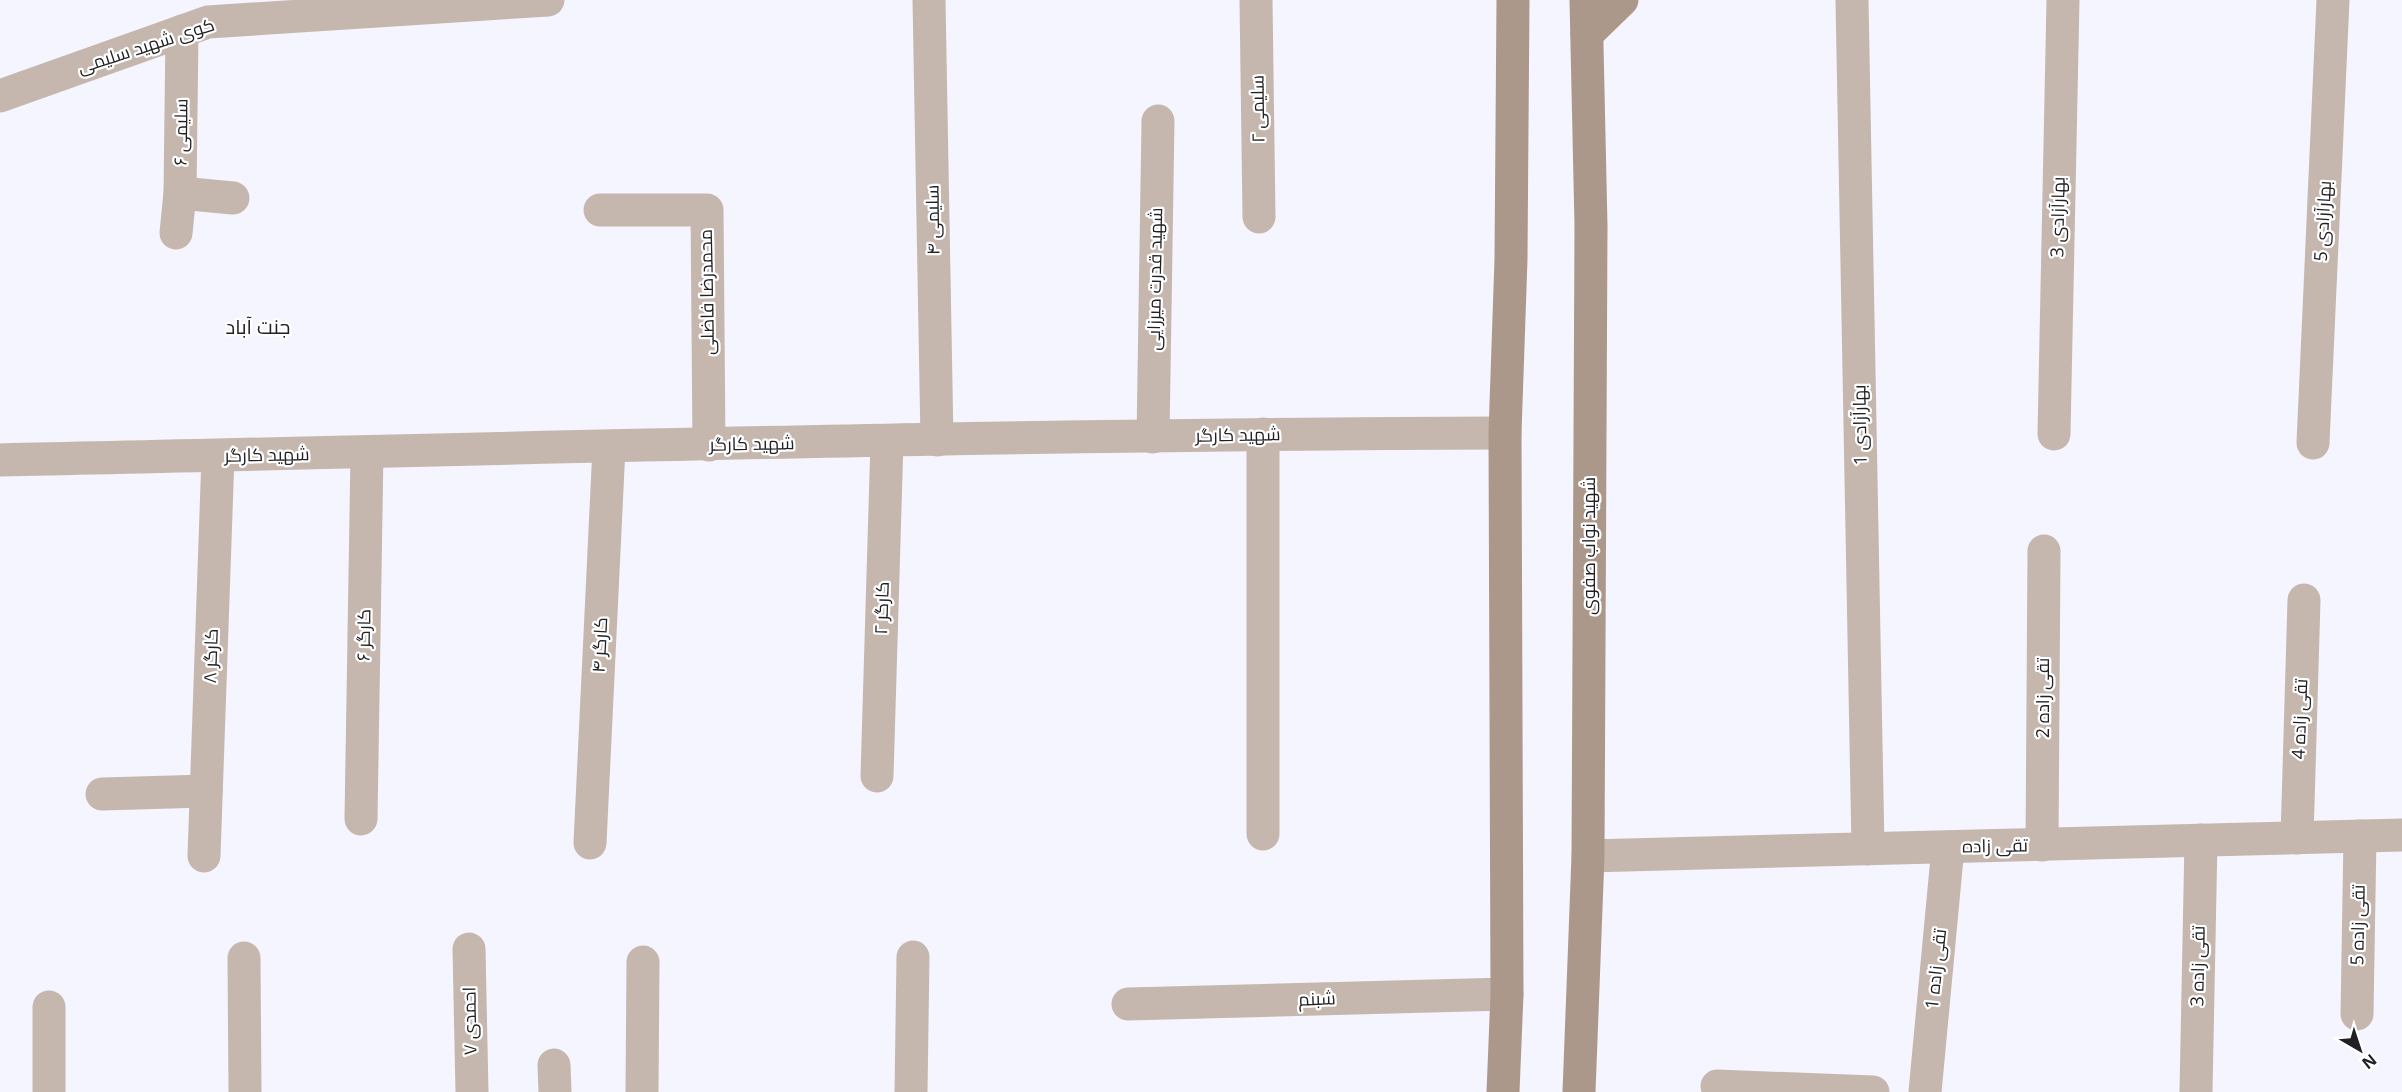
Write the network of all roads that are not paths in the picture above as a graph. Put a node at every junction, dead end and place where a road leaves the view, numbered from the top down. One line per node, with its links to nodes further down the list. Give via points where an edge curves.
1 (548, 0): 10 (street, کوی شهید سلیمی)
2 (929, 0): 24 (street, سلیمی ۴)
3 (1256, 0): 18 (street, سلیمی ۲)
4 (1513, 0): 20 (main road)
5 (1586, 0): 12 (main road, شهید نواب صفوی)
6 (1622, 0): 12 (main road)
7 (1852, 0): 46 (street, بهارآزادی 1)
8 (2063, 0): 22 (street, بهارآزادی 3)
9 (2333, 0): 26 (street, بهارآزادی 5)
10 (507, 1): 11 (street, کوی شهید سلیمی, via 208,22)
11 (183, 31): 13 (street, کوی شهید سلیمی); 15 (street, سلیمی ۶)
12 (1587, 34): 48 (main road, شهید نواب صفوی, via 1591,226)
13 (0, 96)
14 (1158, 121): 23 (street, شهید قدرت میرزایی)
15 (180, 193): 16 (street); 19 (street, سلیمی ۶)
16 (233, 198)
17 (600, 210): 27 (street, محمدرضا فاضلی, via 707,210)
18 (1260, 217)
19 (176, 232)
20 (1505, 433): 21 (street, شهید کارگر); 53 (main road)
21 (1263, 434): 23 (street, شهید کارگر); 38 (street)
22 (2054, 434)
23 (1153, 437): 24 (street, شهید کارگر)
24 (937, 440): 25 (street, شهید کارگر)
25 (887, 441): 27 (street, شهید کارگر); 34 (street, کارگر ۲)
26 (2313, 443)
27 (709, 445): 28 (street, شهید کارگر)
28 (609, 447): 29 (street, شهید کارگر); 43 (street, کارگر ۴)
29 (367, 452): 30 (street, شهید کارگر); 37 (street, کارگر ۶)
30 (218, 456): 31 (street, شهید کارگر); 35 (street, کارگر ۸)
31 (0, 460)
32 (2044, 551): 44 (street, تقی زاده 2)
33 (2304, 600): 41 (street, تقی زاده 4)
34 (877, 776)
35 (206, 791): 36 (street); 47 (street, کارگر ۸)
36 (102, 794)
37 (361, 819)
38 (1263, 834)
39 (2402, 835): 40 (street, تقی زاده)
40 (2360, 836): 41 (street, تقی زاده); 56 (street, تقی زاده 5)
41 (2297, 838): 42 (street, تقی زاده)
42 (2201, 840): 44 (street, تقی زاده); 67 (street, تقی زاده 3)
43 (590, 843)
44 (2042, 845): 45 (street, تقی زاده)
45 (1948, 847): 46 (street, تقی زاده); 66 (street, تقی زاده 1)
46 (1868, 849): 48 (street, تقی زاده)
47 (204, 856)
48 (1588, 856): 64 (main road, شهید نواب صفوی)
49 (469, 950): 60 (street, احمدی ۷)
50 (913, 957): 62 (street)
51 (244, 958): 59 (street)
52 (643, 962): 61 (street)
53 (1507, 994): 54 (street, شبنم); 63 (main road)
54 (1128, 1004)
55 (49, 1007): 58 (street)
56 (2357, 1014)
57 (1717, 1086): 65 (street)
58 (50, 1092)
59 (245, 1092)
60 (472, 1092)
61 (642, 1092)
62 (911, 1092)
63 (1503, 1092)
64 (1579, 1092)
65 (1873, 1092)
66 (1925, 1092)
67 (2196, 1092)

